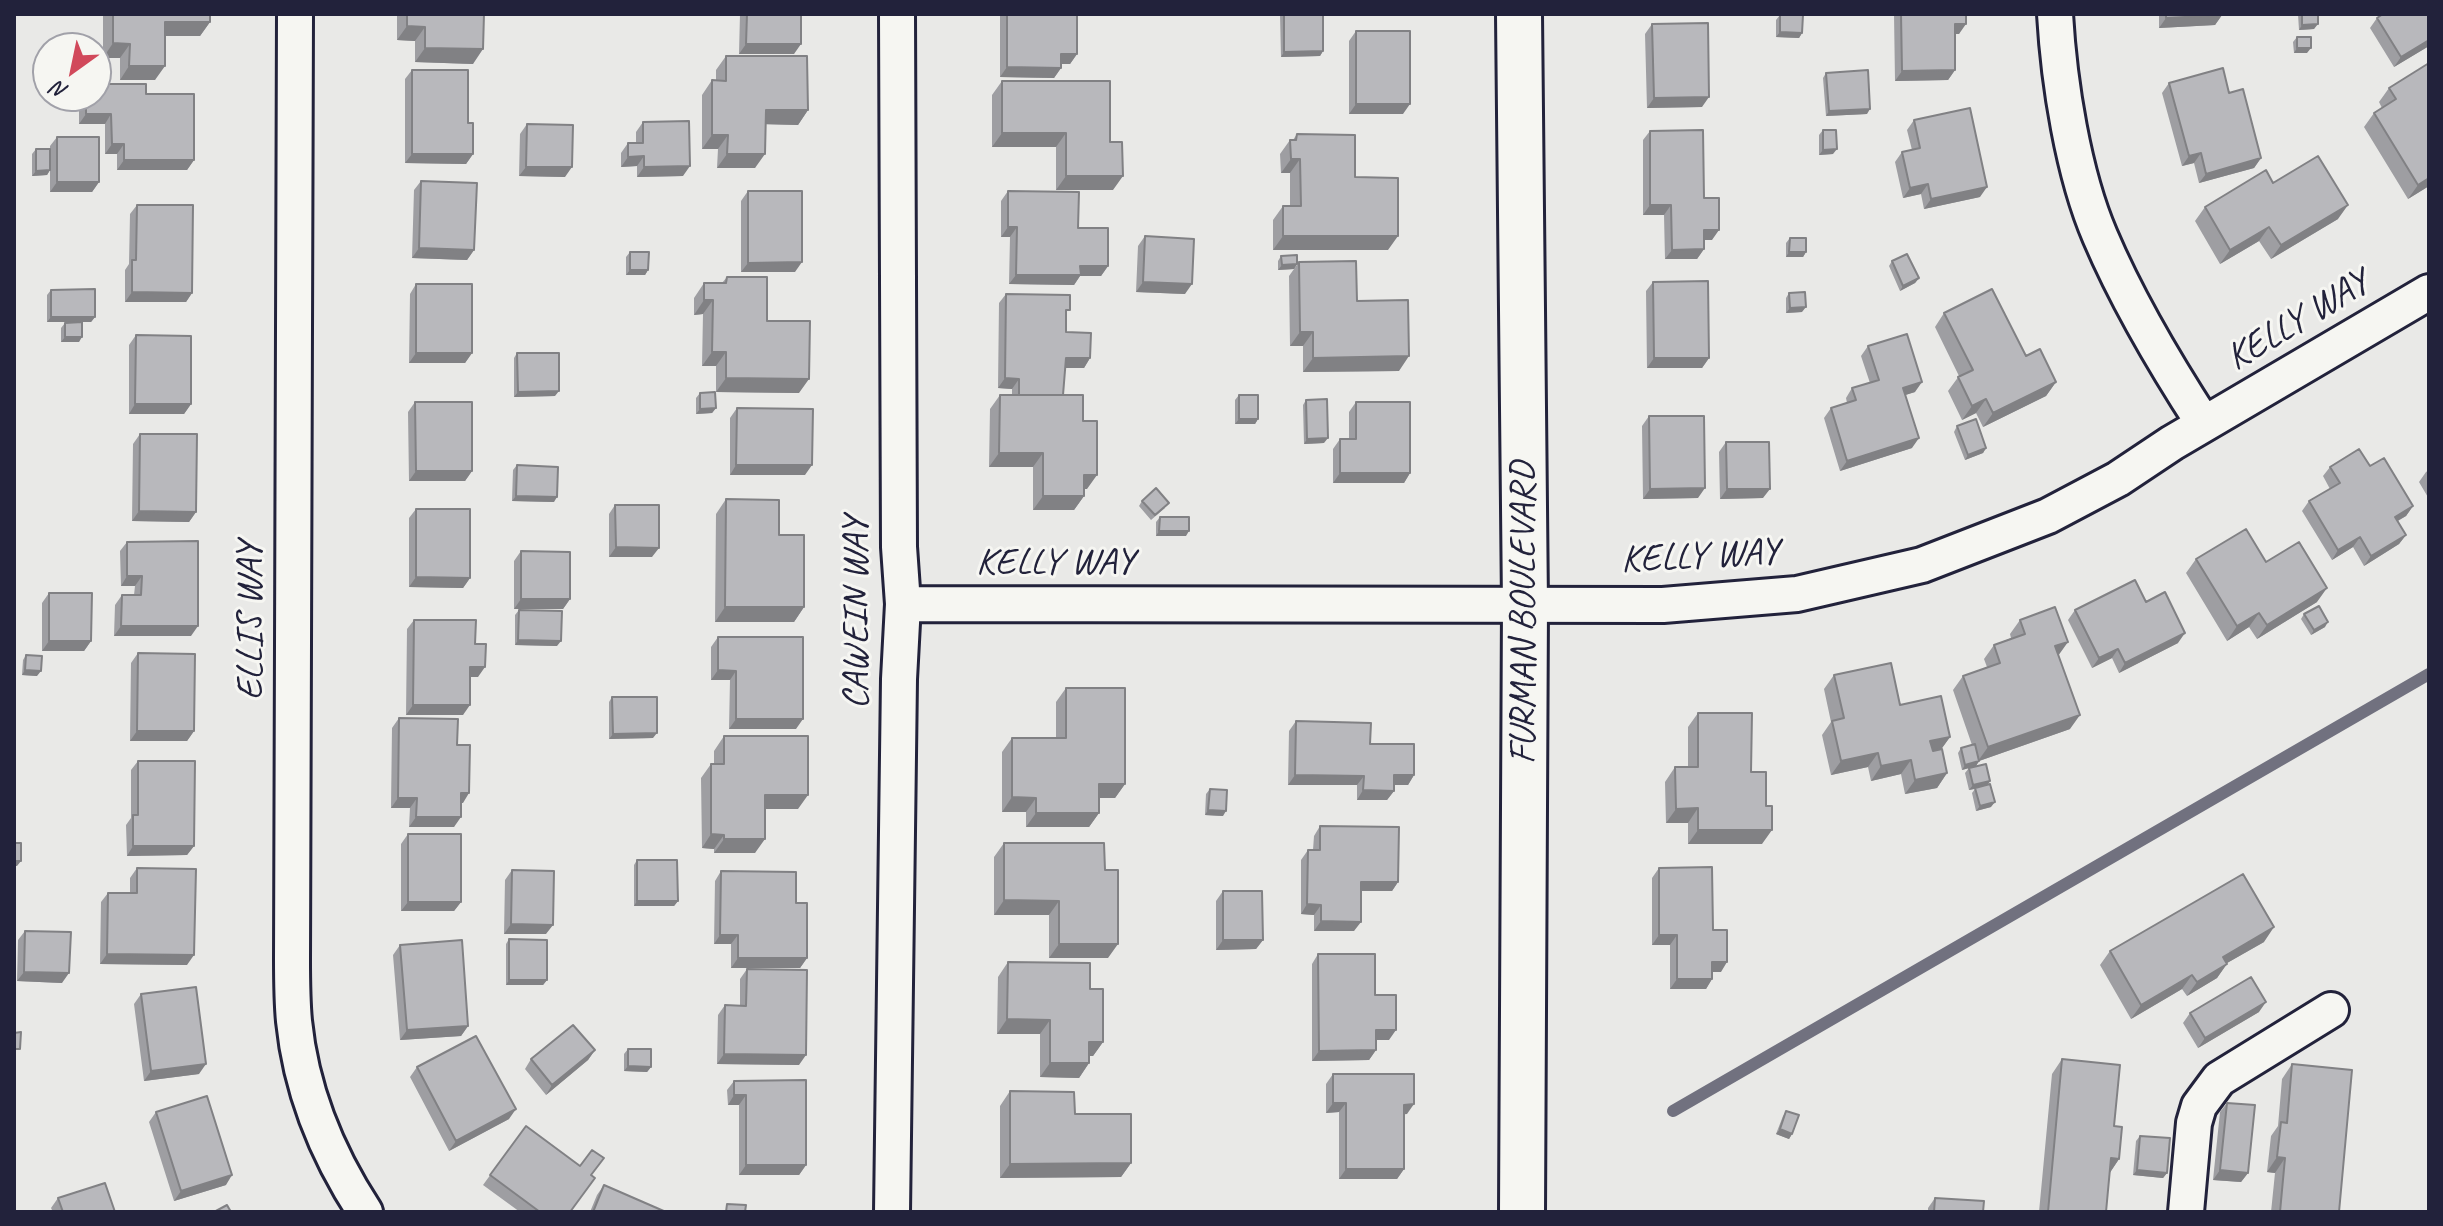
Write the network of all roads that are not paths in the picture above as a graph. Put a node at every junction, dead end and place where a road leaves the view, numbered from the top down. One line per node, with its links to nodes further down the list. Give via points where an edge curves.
1 (295, 14): 10 (street, ELLIS WAY, via 294,1021 308,1095 323,1137)
2 (897, 14): 7 (street, CAWEIN WAY)
3 (1519, 14): 8 (street, FURMAN BOULEVARD)
4 (2055, 14): 6 (street, via 2071,140 2099,233 2133,305)
5 (2429, 292): 6 (street, KELLY WAY)
6 (2204, 424): 8 (street, KELLY WAY, via 2048,516 1922,565 1797,594 1663,605)
7 (903, 604): 8 (street, KELLY WAY); 11 (street, CAWEIN WAY)
8 (1525, 605): 12 (street, FURMAN BOULEVARD)
9 (2331, 1010): 13 (street, via 2219,1079 2205,1095 2194,1123)
10 (365, 1212)
11 (892, 1212)
12 (1522, 1212)
13 (2186, 1212)

